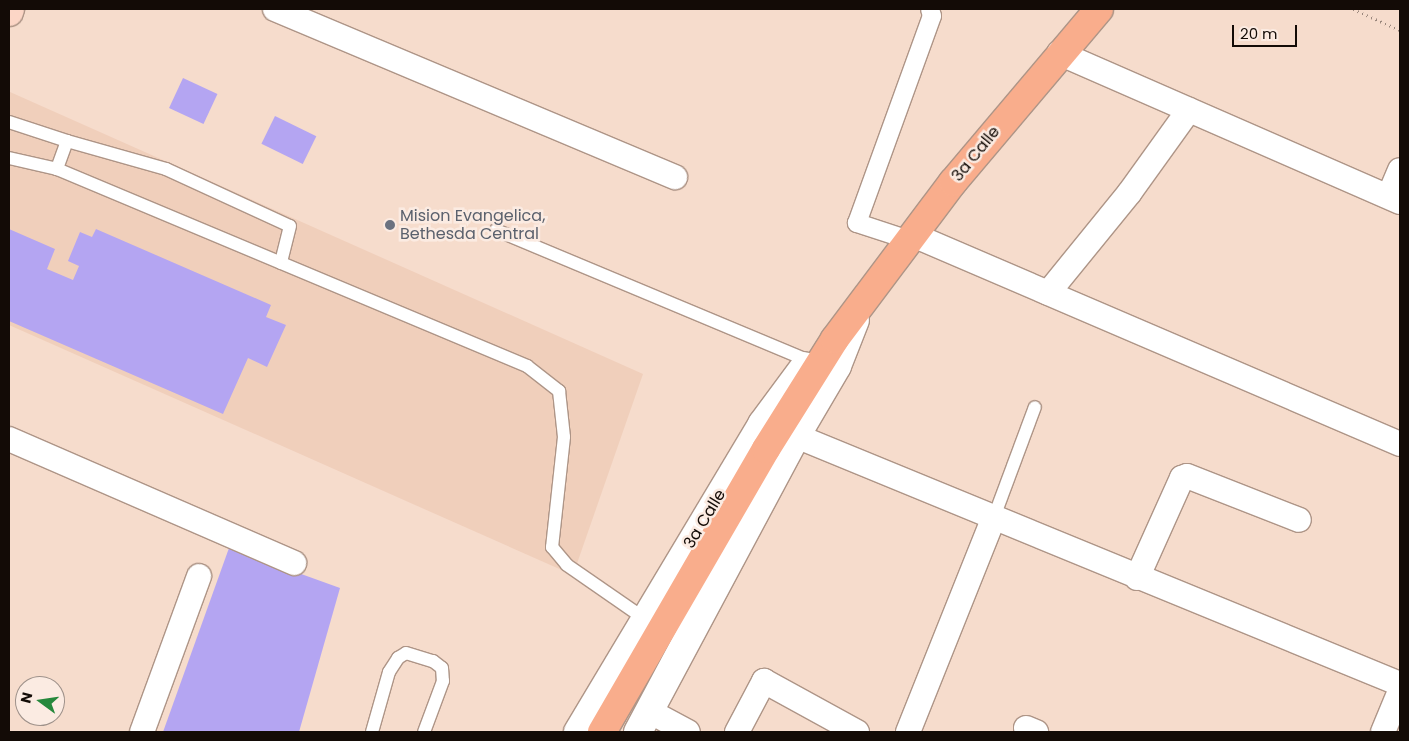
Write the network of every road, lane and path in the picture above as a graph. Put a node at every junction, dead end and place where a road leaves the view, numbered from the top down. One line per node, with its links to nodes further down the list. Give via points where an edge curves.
1 (275, 9): 13 (street)
2 (930, 9): 16 (street, via 932,16 857,223)
3 (1099, 9): 6 (main road, 3a Calle)
4 (1353, 9): 5 (path)
5 (1400, 30)
6 (1059, 54): 7 (street); 16 (main road, 3a Calle)
7 (1189, 110): 14 (street); 18 (street, via 1130,192)
8 (9, 122): 9 (lane)
9 (67, 141): 11 (lane); 17 (lane, via 166,169 290,226)
10 (9, 158): 11 (lane)
11 (57, 169): 17 (lane)
12 (1400, 170): 14 (street)
13 (675, 177)
14 (1394, 199)
15 (496, 230): 20 (lane)
16 (911, 238): 18 (street); 19 (main road, 3a Calle)
17 (281, 263): 30 (lane, via 527,366 559,391 564,437 552,547 567,565)
18 (1048, 293): 24 (street)
19 (855, 313): 20 (street, 3a Calle, via 826,337); 22 (street, 3a Calle, via 837,366); 38 (main road, 3a Calle, via 766,449)
20 (809, 361): 30 (street, 3a Calle, via 762,424)
21 (1034, 407): 25 (lane)
22 (796, 436): 25 (street); 33 (street, 3a Calle)
23 (9, 439): 27 (street)
24 (1400, 444)
25 (994, 517): 29 (street); 42 (street)
26 (1299, 520): 29 (street, via 1187,476 1182,478)
27 (294, 563)
28 (199, 576): 34 (street)
29 (1137, 578): 31 (street)
30 (644, 619): 37 (street, 3a Calle)
31 (1400, 684)
32 (1400, 691): 43 (street)
33 (643, 722): 39 (street)
34 (142, 732)
35 (372, 732): 36 (lane, via 389,672 398,658 406,653 433,661 442,668 443,681)
36 (424, 732)
37 (578, 732)
38 (602, 732)
39 (688, 732)
40 (737, 732): 41 (street, via 764,682)
41 (857, 732)
42 (908, 732)
43 (1383, 732)

